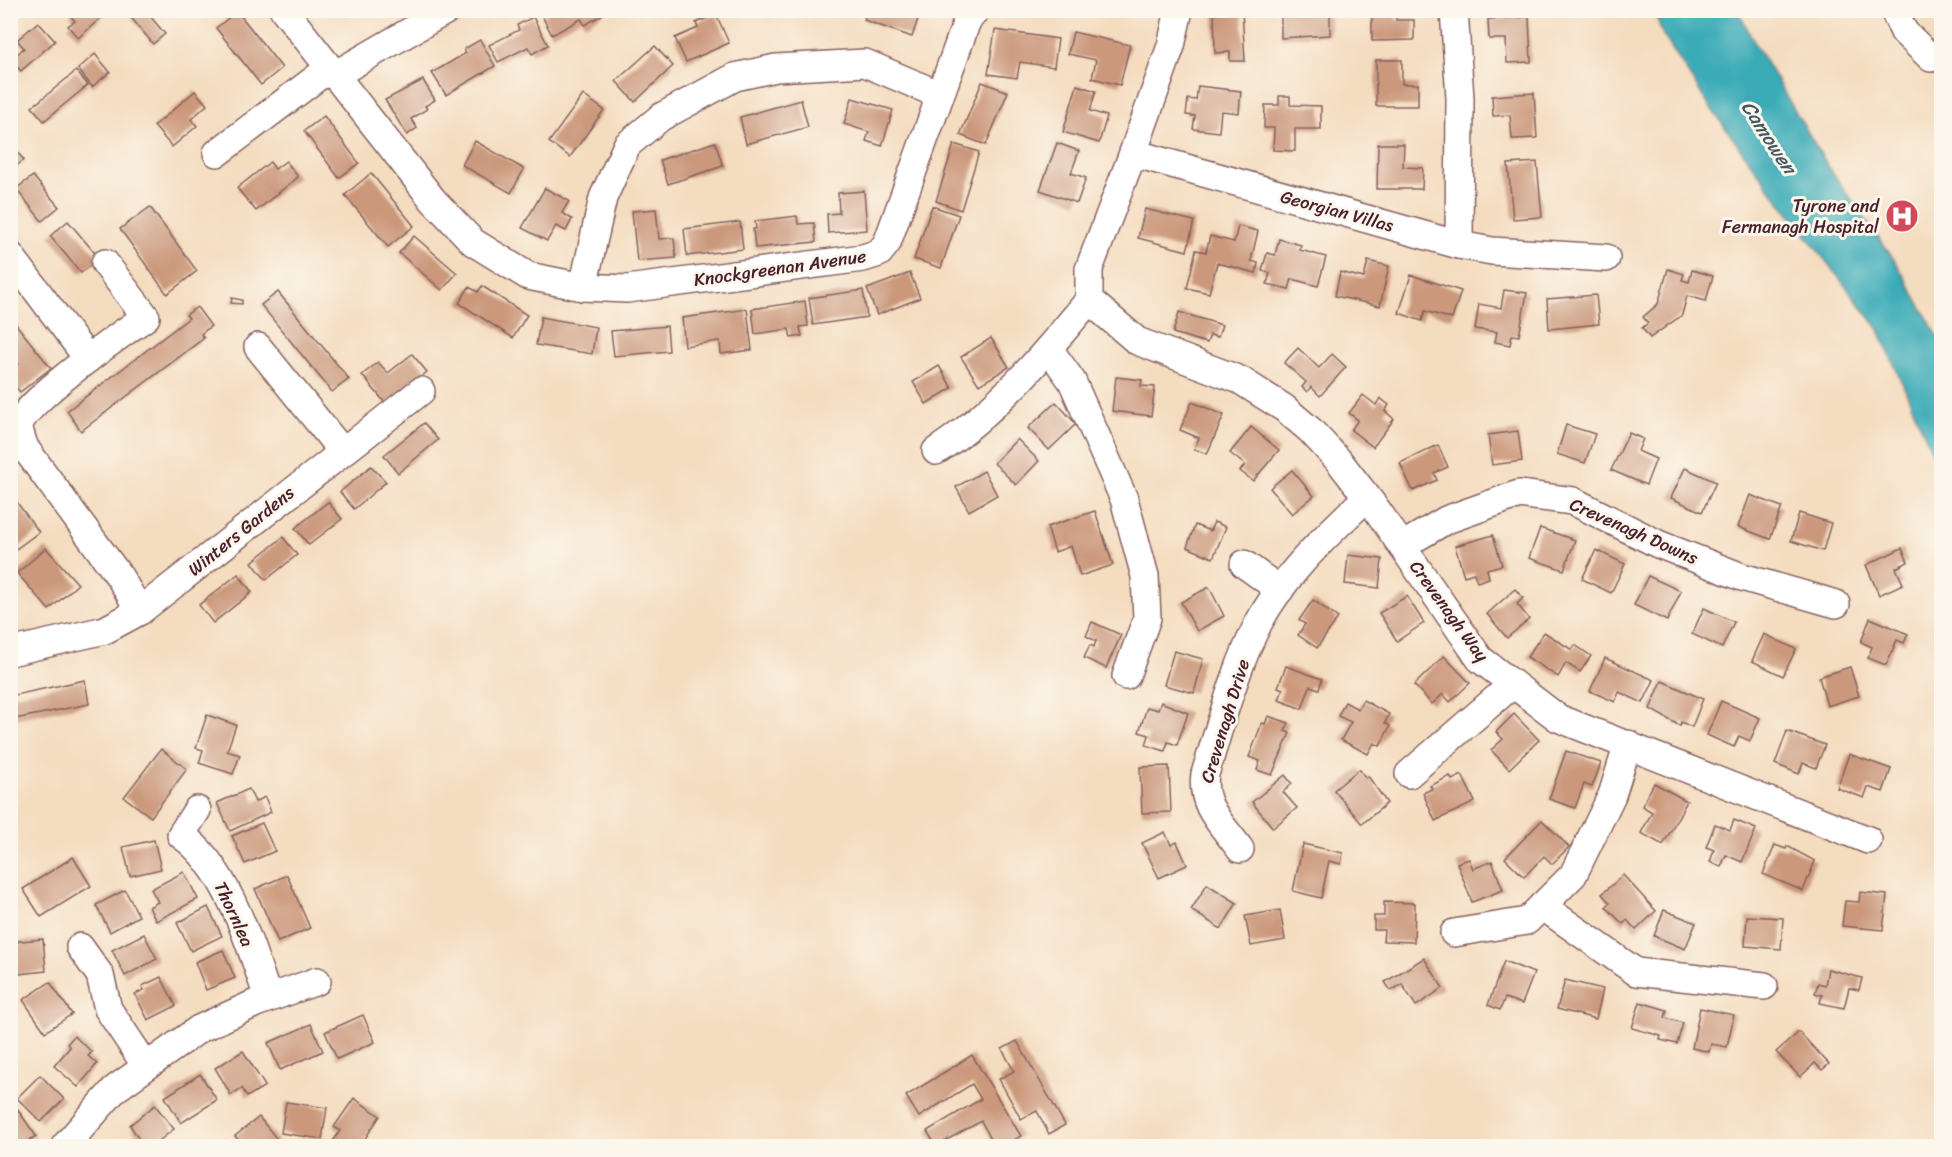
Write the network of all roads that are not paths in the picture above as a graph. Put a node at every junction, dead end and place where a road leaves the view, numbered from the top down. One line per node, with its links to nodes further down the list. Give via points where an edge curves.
1 (284, 10): 8 (street, Knockgreenan Avenue)
2 (447, 10): 8 (street, via 345,69)
3 (976, 10): 9 (street, Knockgreenan Avenue, via 967,21)
4 (1179, 10): 11 (street, via 1172,46)
5 (1454, 10): 12 (street, via 1460,98)
6 (1894, 10): 7 (street, via 1904,32)
7 (1931, 58)
8 (333, 72): 10 (street, via 319,76); 16 (street, Knockgreenan Avenue, via 433,200 473,242 528,276)
9 (940, 95): 16 (street, Knockgreenan Avenue, via 887,243 879,253 627,289); 16 (street, via 866,63 776,68 735,77 672,111 627,145 603,198)
10 (217, 153)
11 (1133, 153): 12 (street, Georgian Villas); 17 (street, via 1089,269)
12 (1459, 245): 14 (street, Georgian Villas, via 1492,251)
13 (10, 255): 20 (street)
14 (1606, 258)
15 (105, 263): 20 (street, via 146,317)
16 (583, 287)
17 (1089, 300): 19 (street); 24 (street, Crevenagh Way, via 1137,341 1240,380 1284,408 1324,445)
18 (258, 346): 22 (street)
19 (1049, 350): 23 (street, via 958,437); 31 (street, via 1072,381 1124,499 1145,576 1147,618)
20 (88, 359): 29 (street, via 26,411 19,426 25,448 119,576)
21 (421, 391): 22 (street, Winters Gardens)
22 (342, 451): 29 (street, Winters Gardens)
23 (936, 451)
24 (1367, 497): 25 (street, Crevenagh Way); 27 (street, Crevenagh Drive, via 1318,543)
25 (1402, 546): 28 (street, Crevenagh Downs, via 1446,520 1519,494 1573,501 1658,543 1742,577); 32 (street, Crevenagh Way, via 1480,659)
26 (1244, 564): 27 (street)
27 (1280, 590): 37 (street, Crevenagh Drive, via 1260,621 1240,666 1205,774 1203,789 1210,810)
28 (1836, 604)
29 (140, 611): 30 (street, Winters Gardens, via 105,630)
30 (10, 652)
31 (1126, 676)
32 (1513, 684): 33 (street, Crevenagh Way, via 1558,718); 34 (street)
33 (1628, 744): 36 (street, Crevenagh Way); 38 (street, via 1612,795 1573,874)
34 (1409, 774)
35 (196, 810): 43 (street, Thornlea, via 181,835 192,843 222,884)
36 (1868, 840)
37 (1240, 849)
38 (1542, 906): 39 (street, via 1527,921); 42 (street, via 1636,972)
39 (1454, 933)
40 (80, 947): 44 (street, via 100,975 108,1009)
41 (317, 981): 43 (street)
42 (1764, 986)
43 (268, 998): 44 (street, via 198,1029)
44 (146, 1066): 45 (street, via 115,1089)
45 (65, 1146)

